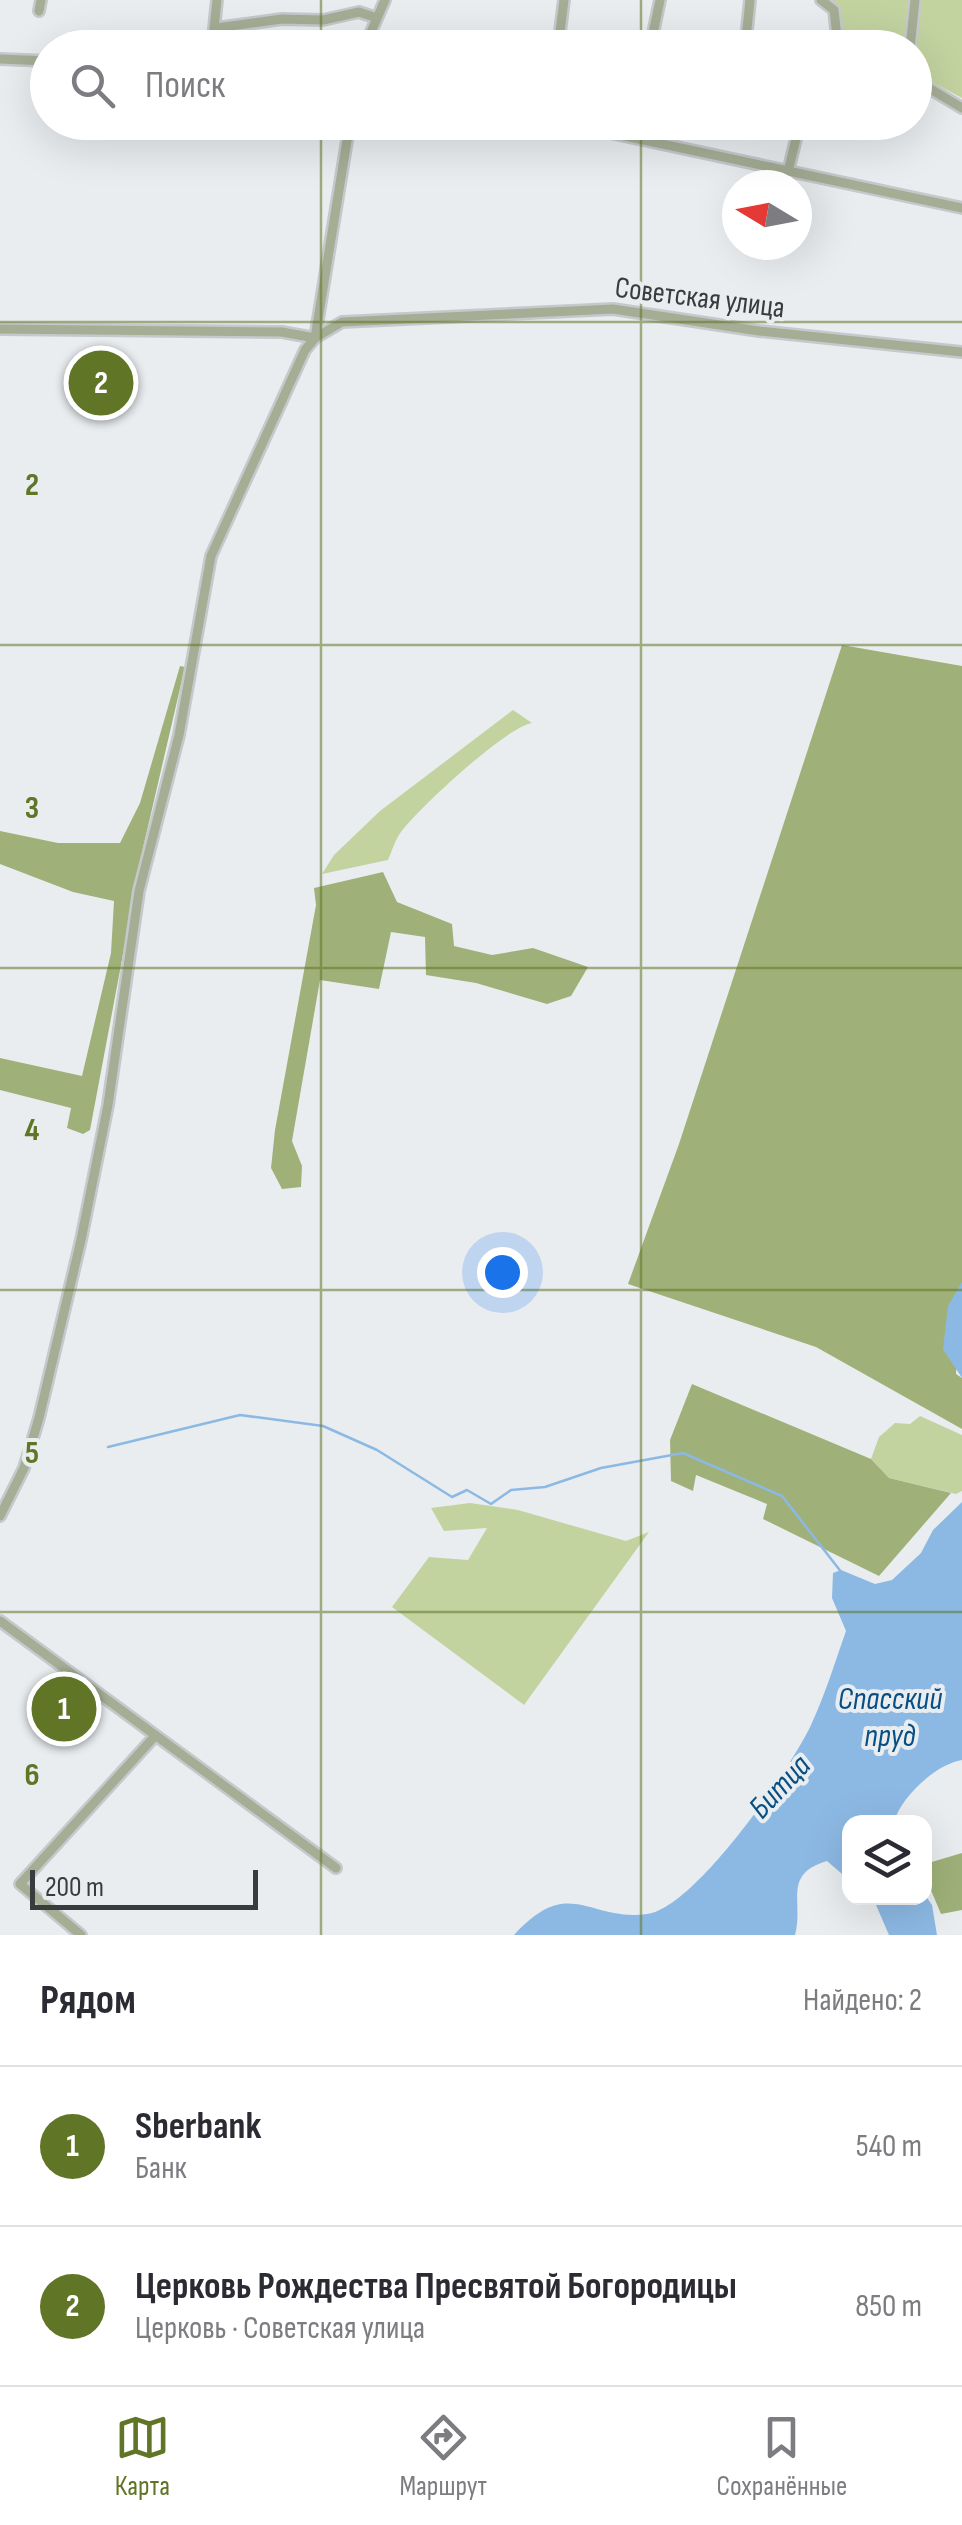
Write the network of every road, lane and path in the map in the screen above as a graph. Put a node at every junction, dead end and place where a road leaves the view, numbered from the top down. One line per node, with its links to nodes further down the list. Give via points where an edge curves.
1 (216, 0): 10 (street)
2 (385, 0): 9 (street)
3 (564, 0): 12 (street)
4 (660, 0): 13 (street)
5 (750, 0): 14 (street)
6 (820, 0): 8 (street)
7 (915, 0): 16 (street)
8 (835, 5): 15 (street)
9 (377, 18): 10 (street, via 359,12); 11 (street)
10 (216, 28)
11 (372, 30)
12 (560, 30)
13 (654, 30)
14 (748, 30)
15 (837, 30)
16 (912, 30)
17 (0, 59): 18 (street)
18 (30, 60)
19 (932, 90): 20 (street)
20 (962, 108)
21 (347, 140): 29 (street)
22 (641, 140): 24 (street)
23 (796, 140): 25 (street)
24 (779, 170)
25 (788, 170)
26 (812, 177): 27 (street)
27 (962, 208)
28 (0, 330): 29 (street, Советская улица, via 282,332)
29 (315, 338): 30 (street, Советская улица, via 342,322 613,308); 31 (street, Советская улица, via 208,565 179,736 139,891 81,1240 40,1414)
30 (962, 352)
31 (0, 1516)
32 (0, 1621): 33 (street)
33 (155, 1736): 34 (street); 35 (street, via 20,1884)
34 (336, 1868)
35 (80, 1935)

